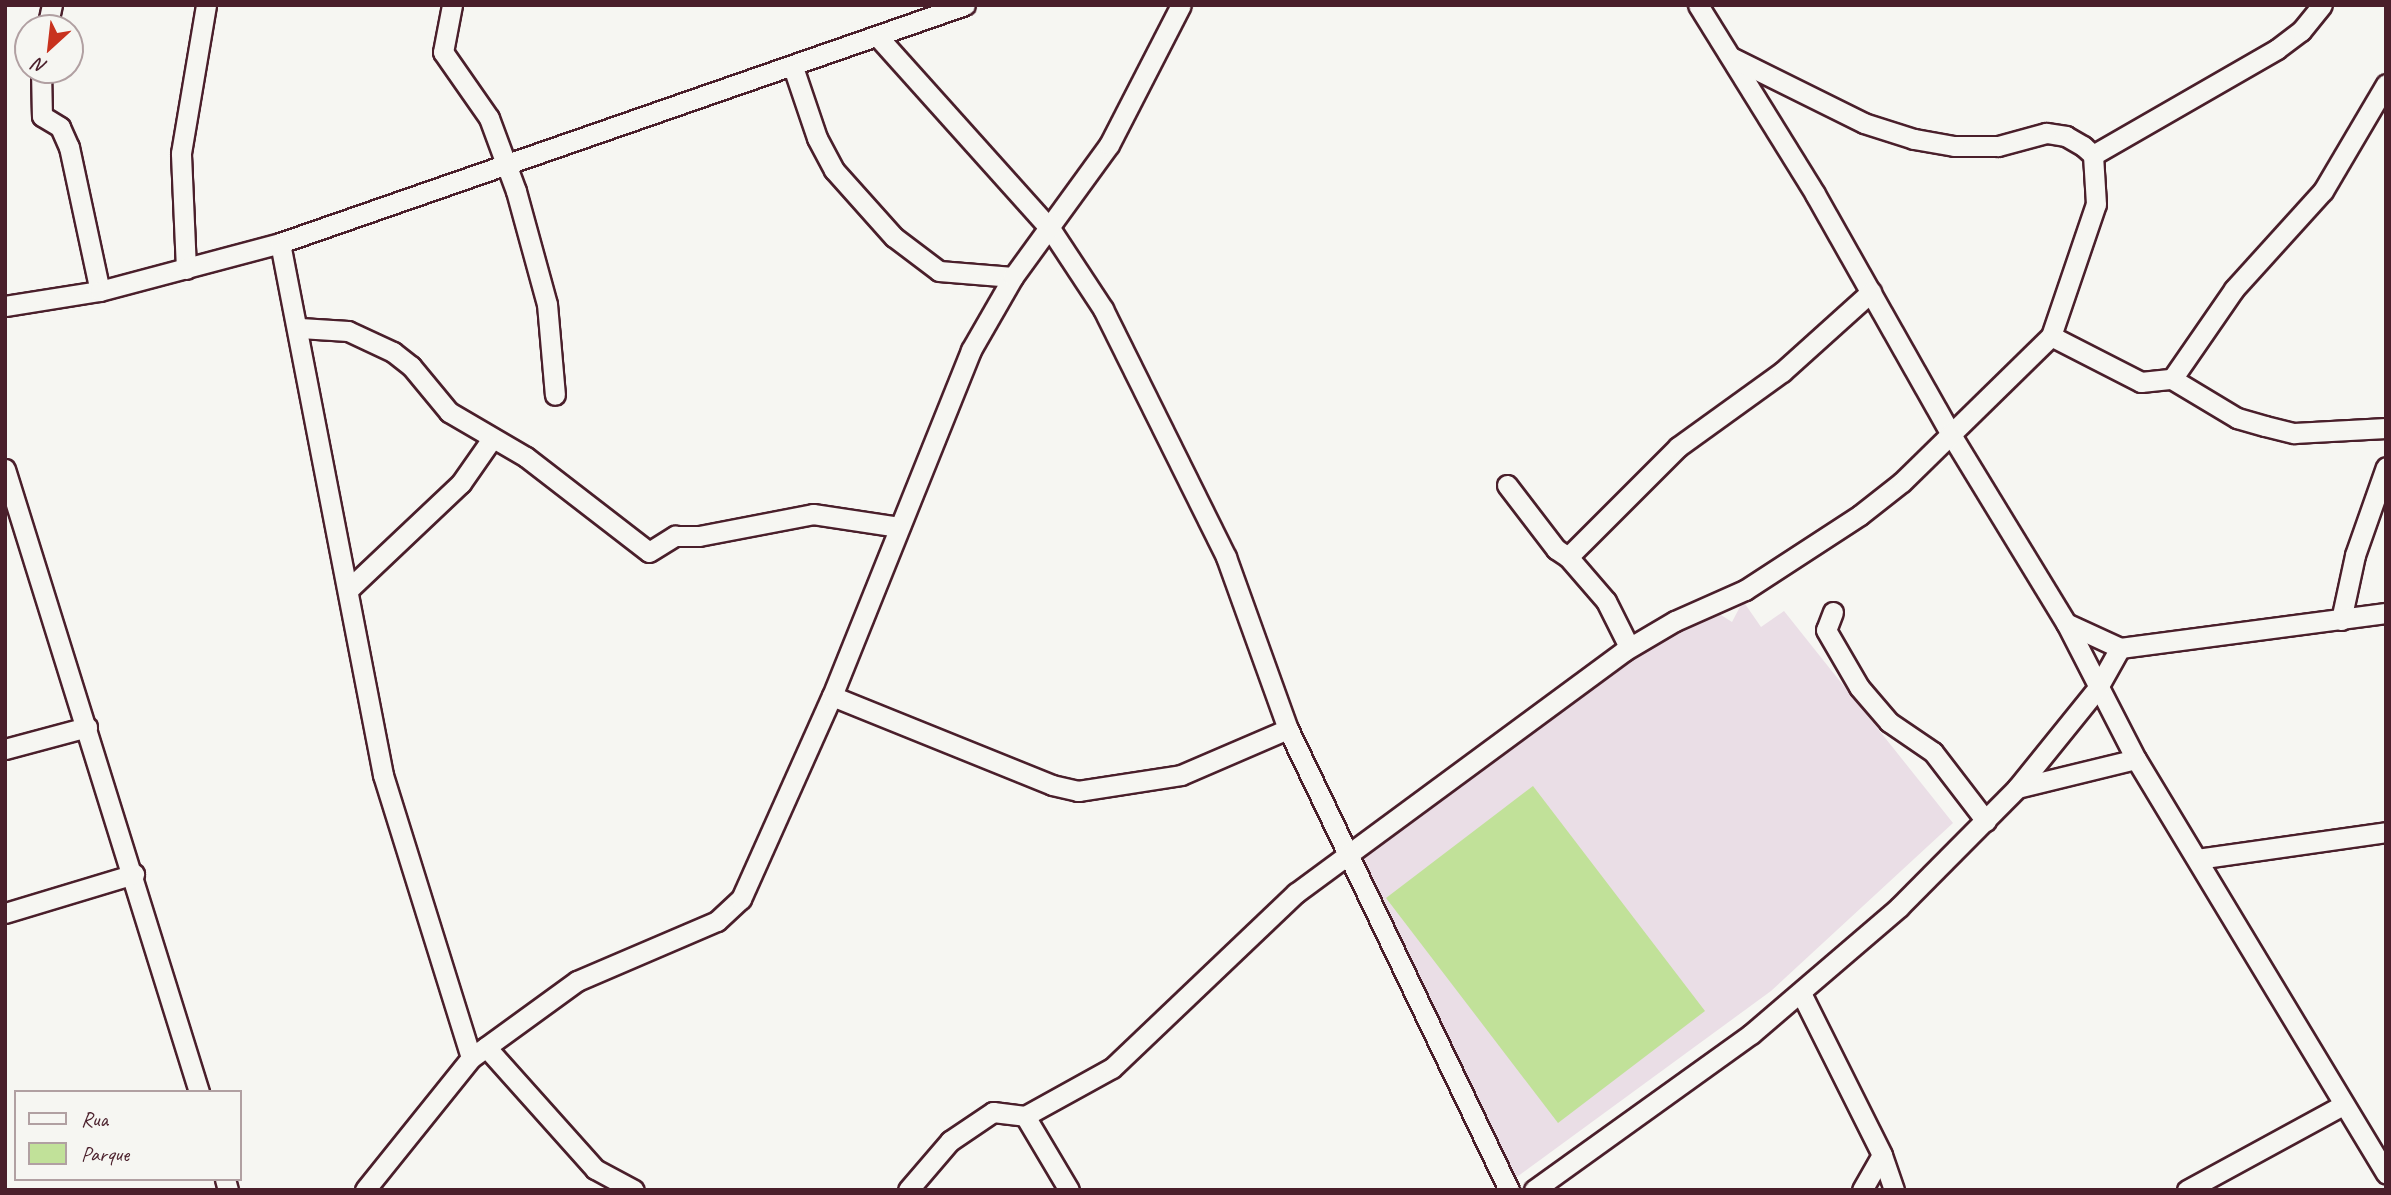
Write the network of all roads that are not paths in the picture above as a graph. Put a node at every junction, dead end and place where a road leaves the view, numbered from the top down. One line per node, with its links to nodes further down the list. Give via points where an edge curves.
1 (206, 5): 16 (street, via 181,153)
2 (452, 5): 13 (street, via 443,52 489,118)
3 (965, 5): 7 (street)
4 (1181, 5): 14 (street, via 1109,145)
5 (1698, 5): 8 (street)
6 (2322, 5): 12 (street, via 2301,31 2277,49)
7 (878, 37): 9 (street); 14 (street)
8 (1731, 57): 12 (street, via 1889,132 1977,147 2046,133 2066,136); 19 (street)
9 (793, 67): 13 (street); 17 (street, via 817,138 834,170 894,237 939,271)
10 (41, 84): 18 (street, via 42,116 60,127 69,147)
11 (2386, 84): 23 (street, via 2323,191 2234,289)
12 (2093, 155): 22 (street, via 2093,215)
13 (507, 165): 15 (street); 24 (street, via 547,304)
14 (1051, 230): 17 (street); 44 (street, via 1102,309 1226,557)
15 (280, 243): 16 (street); 21 (street)
16 (186, 269): 18 (street)
17 (1013, 277): 32 (street, via 971,350)
18 (100, 291): 20 (street)
19 (1871, 292): 26 (street); 33 (street, via 1782,372 1678,447)
20 (5, 306)
21 (300, 328): 27 (street, via 348,331 393,352 411,366 449,412); 34 (street)
22 (2051, 336): 23 (street, via 2141,382); 26 (street)
23 (2172, 379): 25 (street, via 2237,418 2284,430)
24 (555, 396)
25 (2386, 428)
26 (1951, 433): 38 (street); 39 (street, via 1902,482 1860,515 1745,590)
27 (491, 439): 32 (street, via 526,457 649,552 675,536 699,536 813,514); 34 (street, via 461,483)
28 (2386, 467): 37 (street, via 2355,555)
29 (5, 469): 31 (street)
30 (1507, 485): 33 (street, via 1556,550)
31 (10, 504): 43 (street)
32 (899, 527): 42 (street)
33 (1568, 557): 39 (street, via 1606,601)
34 (350, 588): 55 (street, via 383,775)
35 (1833, 612): 48 (street, via 1826,630 1859,687 1889,722 1933,752)
36 (2386, 613): 37 (street)
37 (2341, 620): 40 (street)
38 (2066, 623): 40 (street); 41 (street)
39 (1629, 648): 50 (street)
40 (2120, 648): 41 (street)
41 (2097, 689): 46 (street); 47 (street)
42 (832, 696): 44 (street, via 1041,781 1078,791 1181,775); 55 (street, via 748,886 731,912 577,981)
43 (87, 727): 45 (street); 52 (street)
44 (1288, 729): 50 (street)
45 (5, 748)
46 (2136, 759): 47 (street); 51 (street)
47 (2017, 788): 48 (street)
48 (1986, 821): 54 (street, via 1899,907)
49 (2386, 832): 51 (street)
50 (1347, 855): 58 (street, via 1296,893 1130,1054 1083,1088); 65 (street)
51 (2197, 859): 57 (street)
52 (134, 874): 53 (street); 56 (street)
53 (5, 913)
54 (1801, 993): 59 (street); 66 (street)
55 (479, 1053): 61 (street); 62 (street, via 595,1170)
56 (198, 1090)
57 (2341, 1106): 60 (street); 69 (street)
58 (1025, 1116): 63 (street, via 988,1116 950,1141); 64 (street)
59 (1882, 1155): 67 (street); 68 (street)
60 (2386, 1174)
61 (365, 1190)
62 (634, 1190)
63 (908, 1190)
64 (1069, 1190)
65 (1509, 1190)
66 (1534, 1190)
67 (1862, 1190)
68 (1894, 1190)
69 (2186, 1190)

